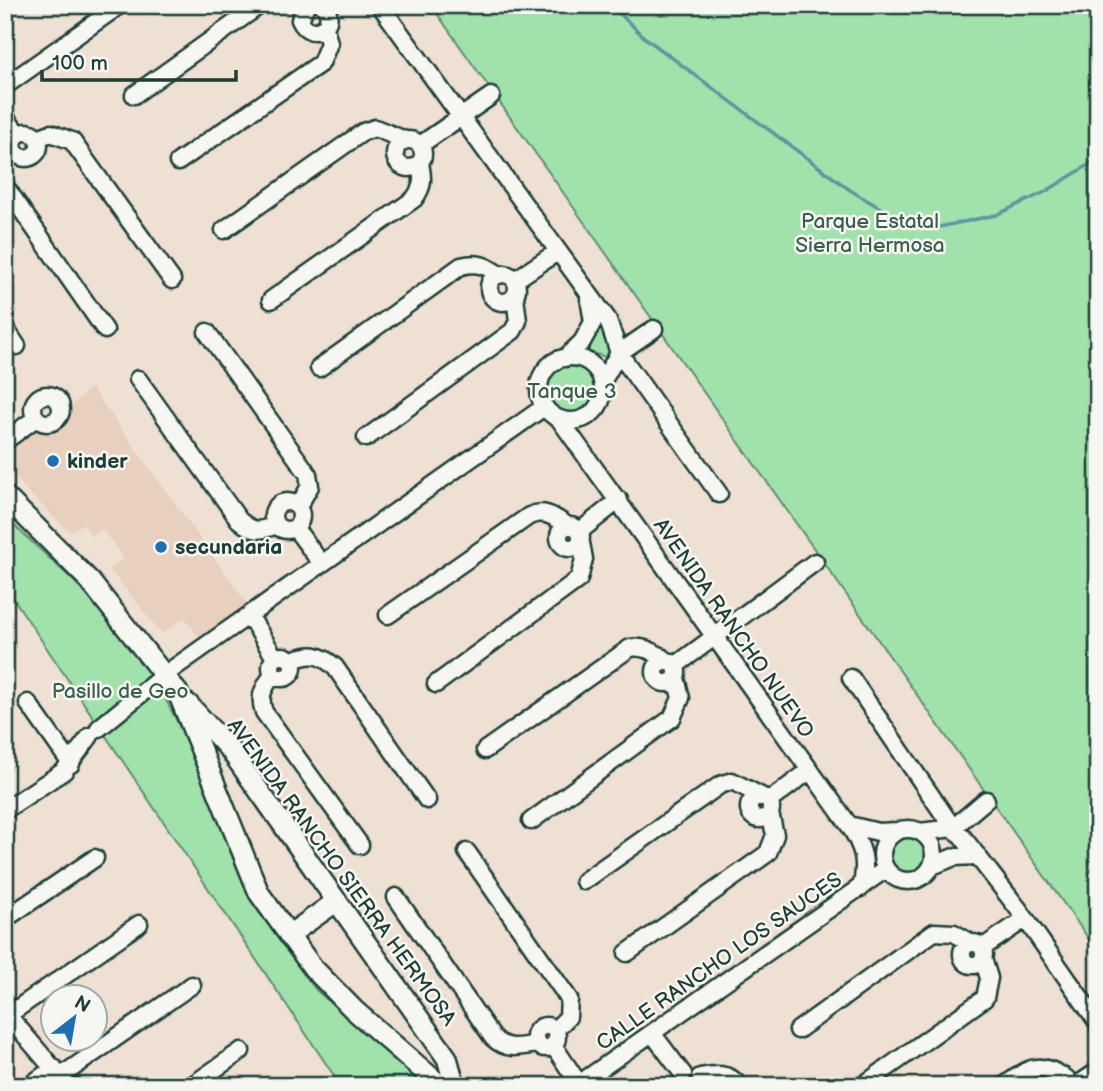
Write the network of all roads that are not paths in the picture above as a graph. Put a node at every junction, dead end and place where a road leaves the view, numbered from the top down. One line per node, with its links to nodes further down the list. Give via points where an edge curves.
1 (120, 5): 7 (street)
2 (260, 5): 8 (street)
3 (306, 5): 6 (street, via 300,13 302,26 313,32)
4 (380, 5): 11 (street)
5 (327, 6): 6 (street, via 330,15)
6 (325, 28): 15 (street, via 329,43 321,63)
7 (5, 86)
8 (134, 95)
9 (491, 96): 11 (street)
10 (5, 117): 14 (street)
11 (459, 118): 13 (street); 19 (street)
12 (37, 138): 14 (street, via 25,132); 14 (street, via 38,151 33,156 19,156); 21 (street, via 51,133 72,141)
13 (413, 142): 16 (street, via 423,157); 16 (street, via 395,149 397,162 408,168); 18 (street, via 375,128 363,132)
14 (13, 150)
15 (178, 162)
16 (420, 163): 24 (street, via 423,178 414,199)
17 (5, 186): 26 (street)
18 (224, 230)
19 (557, 252): 20 (street); 22 (street)
20 (507, 277): 23 (street, via 518,289); 23 (street, via 490,285 490,293 501,302); 32 (street, via 475,263 461,266)
21 (172, 279)
22 (588, 295): 30 (street, via 608,320); 31 (street, via 593,321 582,342)
23 (515, 297): 39 (street, via 518,321 513,331)
24 (271, 300)
25 (5, 328): 29 (street)
26 (105, 330)
27 (654, 330): 30 (street)
28 (207, 332): 45 (street, via 308,474 310,486)
29 (18, 346)
30 (619, 353): 34 (street); 42 (street)
31 (565, 358): 34 (street, via 588,362); 35 (street, via 553,363 540,383)
32 (319, 368)
33 (138, 379): 46 (street, via 239,520 250,530)
34 (602, 382): 37 (street, via 603,396)
35 (544, 407): 38 (street); 50 (street)
36 (36, 418): 40 (street)
37 (587, 418): 38 (street); 41 (street)
38 (560, 420): 41 (street, AVENIDA RANCHO NUEVO)
39 (366, 438)
40 (5, 441)
41 (584, 455): 44 (street, AVENIDA RANCHO NUEVO)
42 (719, 494)
43 (5, 496): 56 (street, AVENIDA RANCHO SIERRA HERMOSA, via 89,580)
44 (619, 500): 48 (street); 53 (street, AVENIDA RANCHO NUEVO)
45 (298, 507): 46 (street, via 285,502 278,505 273,518); 47 (street, via 300,522)
46 (276, 525): 47 (street, via 285,530)
47 (295, 528): 50 (street)
48 (576, 533): 52 (street, via 551,514 529,516); 58 (street, via 584,559 579,579)
49 (815, 562): 53 (street)
50 (321, 563): 51 (street)
51 (249, 615): 54 (street); 56 (street)
52 (388, 615)
53 (714, 636): 55 (street); 63 (street, AVENIDA RANCHO NUEVO)
54 (274, 666): 64 (street, via 287,656 292,660 311,653 323,656); 73 (street, via 262,691 264,712)
55 (673, 668): 61 (street, via 651,650 630,648); 68 (street, via 681,698 672,718)
56 (164, 675): 59 (street, AVENIDA RANCHO SIERRA HERMOSA); 62 (street, via 94,732)
57 (850, 678): 70 (street)
58 (436, 684)
59 (178, 693): 83 (street, AVENIDA RANCHO SIERRA HERMOSA, via 231,751); 87 (street, AVENIDA RANCHO SIERRA HERMOSA, via 258,893)
60 (28, 703): 62 (street)
61 (485, 751)
62 (72, 764): 67 (street)
63 (809, 771): 66 (street); 69 (street, AVENIDA RANCHO NUEVO)
64 (427, 800)
65 (986, 800): 70 (street)
66 (767, 804): 80 (street, via 745,785 732,781 720,785); 89 (street, via 775,835 768,853)
67 (5, 810)
68 (531, 821)
69 (849, 825): 71 (street); 74 (street, AVENIDA RANCHO NUEVO)
70 (953, 828): 72 (street); 76 (street)
71 (897, 831): 72 (street); 78 (street, via 883,848)
72 (920, 832): 79 (street, via 933,847)
73 (360, 845)
74 (863, 846): 78 (street); 81 (street)
75 (467, 852): 95 (street, via 569,999 568,1017)
76 (978, 856): 79 (street, via 954,857); 85 (street)
77 (95, 858): 84 (street)
78 (884, 864): 79 (street, via 892,876 910,882 919,880); 81 (street, CALLE RANCHO LOS SAUCES)
79 (932, 866)
80 (584, 881)
81 (861, 888): 94 (street, CALLE RANCHO LOS SAUCES)
82 (396, 897): 95 (street, via 501,1045 514,1048)
83 (337, 901): 87 (street); 105 (street, AVENIDA RANCHO SIERRA HERMOSA, via 447,1058)
84 (5, 919)
85 (1025, 919): 88 (street); 92 (street)
86 (139, 924): 91 (street)
87 (289, 935): 104 (street, AVENIDA RANCHO SIERRA HERMOSA, via 354,1010)
88 (979, 950): 93 (street, via 954,933 934,932); 107 (street, via 989,978 985,998)
89 (627, 953)
90 (192, 985): 98 (street)
91 (7, 1013): 98 (street)
92 (1098, 1023)
93 (798, 1030)
94 (652, 1033): 99 (street); 101 (street, CALLE RANCHO LOS SAUCES)
95 (548, 1040): 101 (street)
96 (241, 1051): 103 (street)
97 (1098, 1070): 100 (street)
98 (61, 1076): 102 (street)
99 (691, 1081): 106 (street, via 718,1073)
100 (1072, 1084): 108 (street, via 1051,1068 1039,1066)
101 (578, 1085)
102 (29, 1086)
103 (191, 1086)
104 (441, 1086)
105 (455, 1086)
106 (739, 1086)
107 (862, 1086)
108 (1003, 1086)

